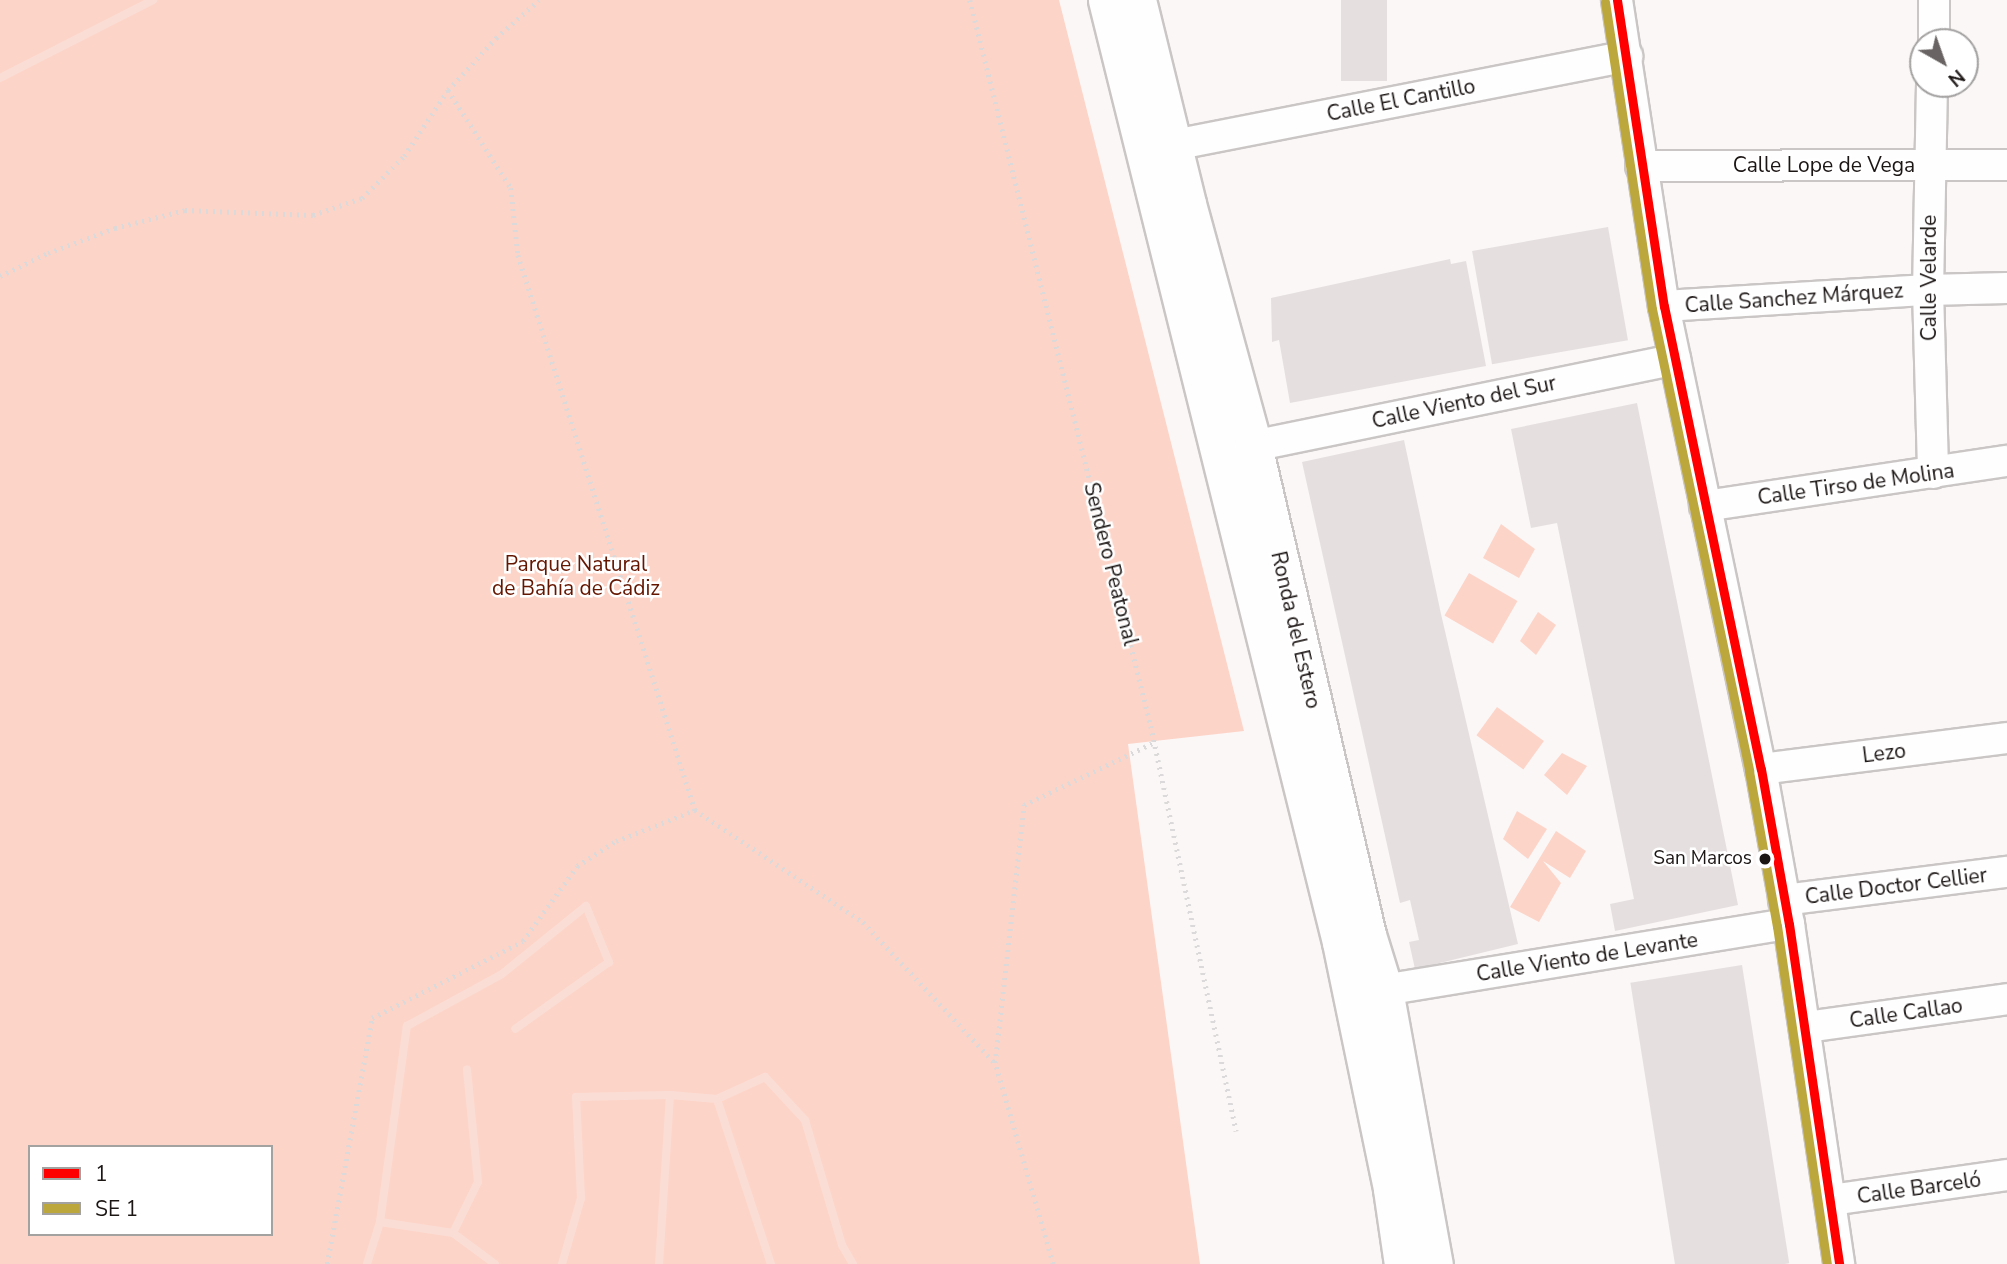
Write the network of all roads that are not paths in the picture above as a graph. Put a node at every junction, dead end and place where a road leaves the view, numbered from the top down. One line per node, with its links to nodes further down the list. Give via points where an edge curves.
1 (1107, 0): 29 (street, Ronda del Estero, via 1341,942)
2 (1137, 0): 8 (street, Ronda del Estero)
3 (1617, 0): 6 (street)
4 (1934, 0): 5 (street)
5 (1934, 28)
6 (1628, 56): 8 (street, Calle El Cantillo); 11 (street)
7 (1931, 98): 9 (street, Calle Velarde)
8 (1174, 145): 16 (street, Ronda del Estero)
9 (1929, 165): 10 (street, Calle Lope de Vega); 11 (street, Calle Lope de Vega); 13 (street, Calle Velarde)
10 (2007, 165)
11 (1641, 166): 14 (street)
12 (2007, 288): 13 (street, Calle Sanchez Márquez)
13 (1928, 290): 14 (street, Calle Sanchez Márquez); 18 (street, Calle Velarde)
14 (1664, 306): 15 (street)
15 (1675, 359): 16 (street, Calle Viento del Sur); 19 (street)
16 (1253, 446): 24 (street, Ronda del Estero, via 1364,922)
17 (2007, 461): 18 (street, Calle Tirso de Molina)
18 (1933, 473): 19 (street, Calle Tirso de Molina)
19 (1705, 506): 21 (street)
20 (2007, 738): 21 (street, Lezo)
21 (1761, 769): 23 (street)
22 (2007, 872): 23 (street, Calle Doctor Cellier)
23 (1787, 912): 24 (street, Calle Viento de Levante); 26 (street)
24 (1384, 990): 30 (street, Ronda del Estero)
25 (2007, 999): 26 (street, Calle Callao)
26 (1806, 1027): 28 (street)
27 (2007, 1175): 28 (street, Calle Barceló)
28 (1831, 1200): 31 (street)
29 (1403, 1264)
30 (1434, 1264)
31 (1839, 1264)

